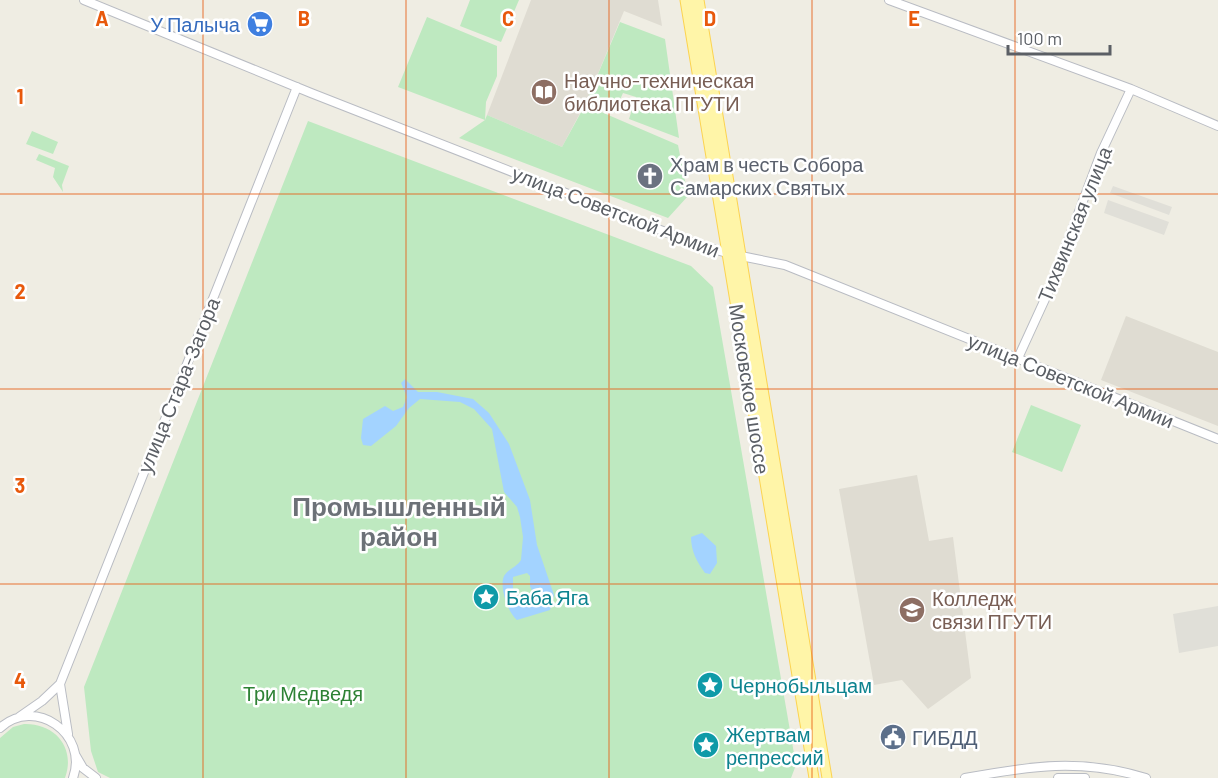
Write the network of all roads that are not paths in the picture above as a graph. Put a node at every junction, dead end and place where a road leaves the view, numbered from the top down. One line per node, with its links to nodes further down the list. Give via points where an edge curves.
1 (84, 0): 6 (main road, улица Советской Армии)
2 (685, 0): 9 (main road, Московское шоссе)
3 (692, 0): 9 (main road, Московское шоссе)
4 (699, 0): 9 (main road, Московское шоссе)
5 (889, 0): 7 (main road)
6 (297, 87): 9 (main road, улица Советской Армии, via 696,244); 12 (main road, улица Стара-Загора)
7 (1131, 89): 8 (main road); 10 (main road, Тихвинская улица)
8 (1218, 126)
9 (734, 254): 10 (main road, улица Советской Армии, via 785,265); 19 (main road, Московское шоссе); 19 (main road, Московское шоссе)
10 (1018, 358): 11 (main road, улица Советской Армии)
11 (1218, 439)
12 (60, 684): 13 (main road, улица Стара-Загора); 15 (main road)
13 (19, 717): 14 (main road, улица Стара-Загора); 15 (main road, via 37,716 51,721)
14 (1, 727)
15 (68, 735): 16 (main road)
16 (76, 756): 17 (main road); 18 (main road, via 82,768)
17 (73, 778)
18 (96, 778)
19 (820, 778)
20 (965, 778): 23 (main road, via 1074,764)
21 (1058, 778): 22 (main road)
22 (1085, 778)
23 (1146, 778)

